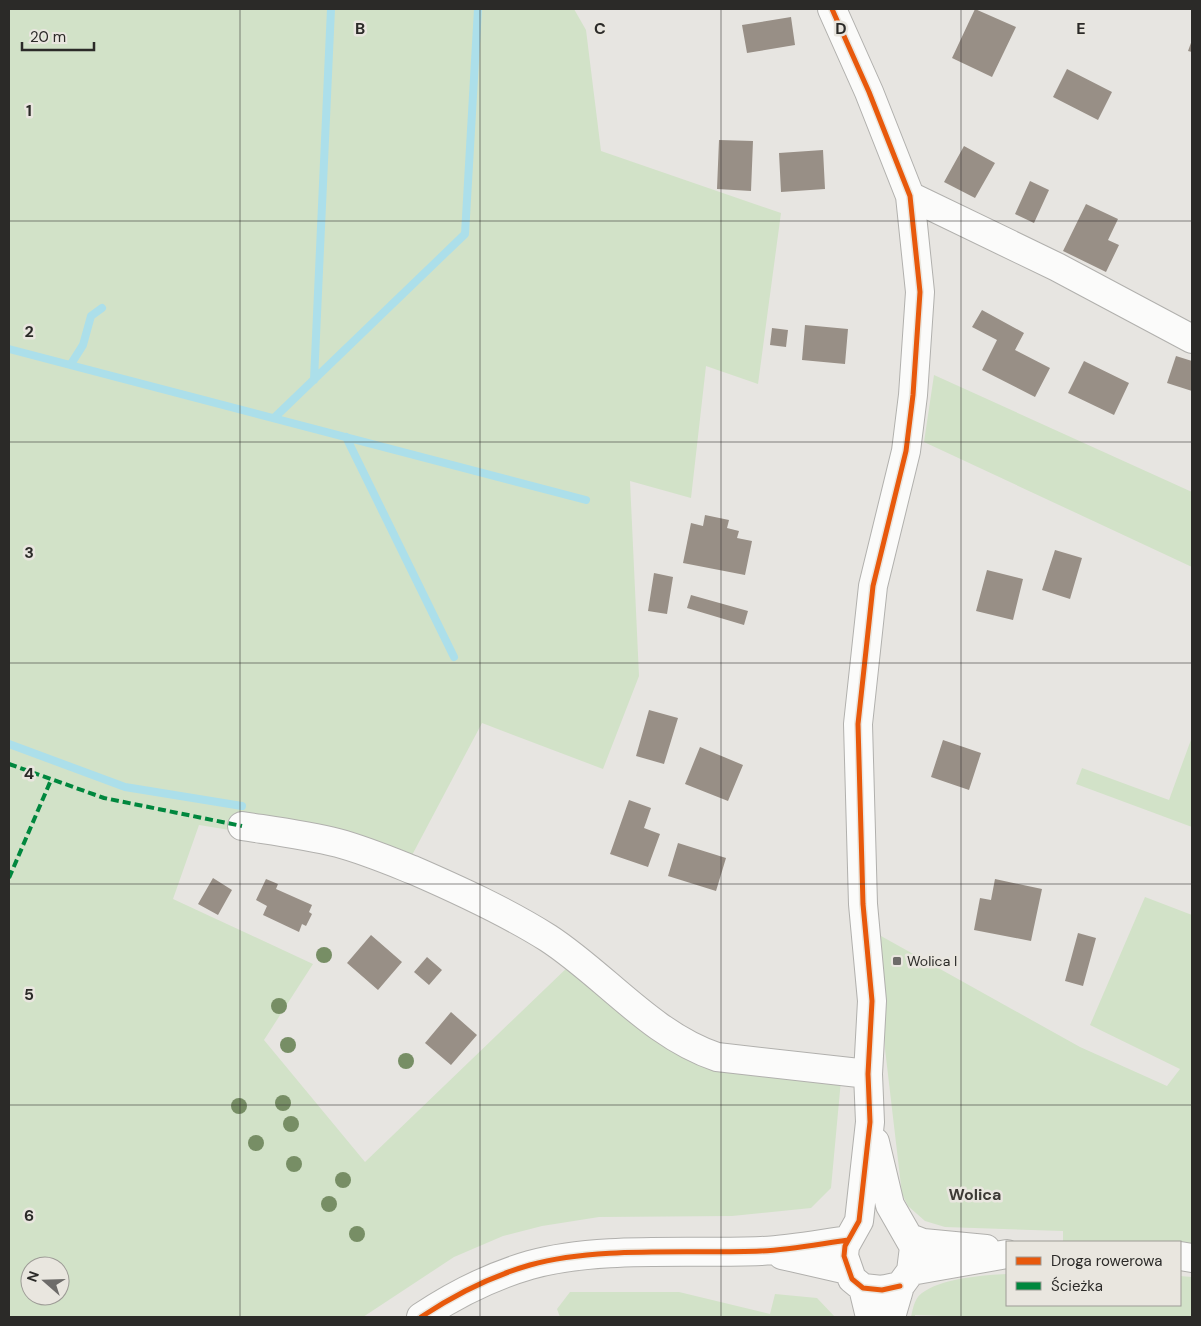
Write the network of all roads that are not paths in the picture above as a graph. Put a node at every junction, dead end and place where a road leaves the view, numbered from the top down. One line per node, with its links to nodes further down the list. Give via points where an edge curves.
1 (832, 9): 2 (street)
2 (910, 196): 3 (street, via 1057,267); 5 (street, via 920,292 913,395 906,451 873,586 858,724 863,904 872,1001)
3 (1192, 340)
4 (242, 826): 5 (street, via 356,848 504,912 549,938 694,1049 717,1057)
5 (868, 1074): 6 (street)
6 (870, 1122): 7 (street, via 890,1205); 8 (street)
7 (904, 1229): 8 (street, via 884,1216); 10 (street, via 923,1243 983,1248); 11 (street, via 914,1252)
8 (853, 1230): 9 (street); 12 (street, via 844,1256)
9 (764, 1251): 12 (street); 13 (street, via 578,1256 530,1265 451,1298)
10 (1004, 1254): 11 (street)
11 (906, 1278): 12 (street, via 882,1290); 15 (street)
12 (856, 1279): 14 (street)
13 (421, 1317)
14 (870, 1317)
15 (891, 1317)

